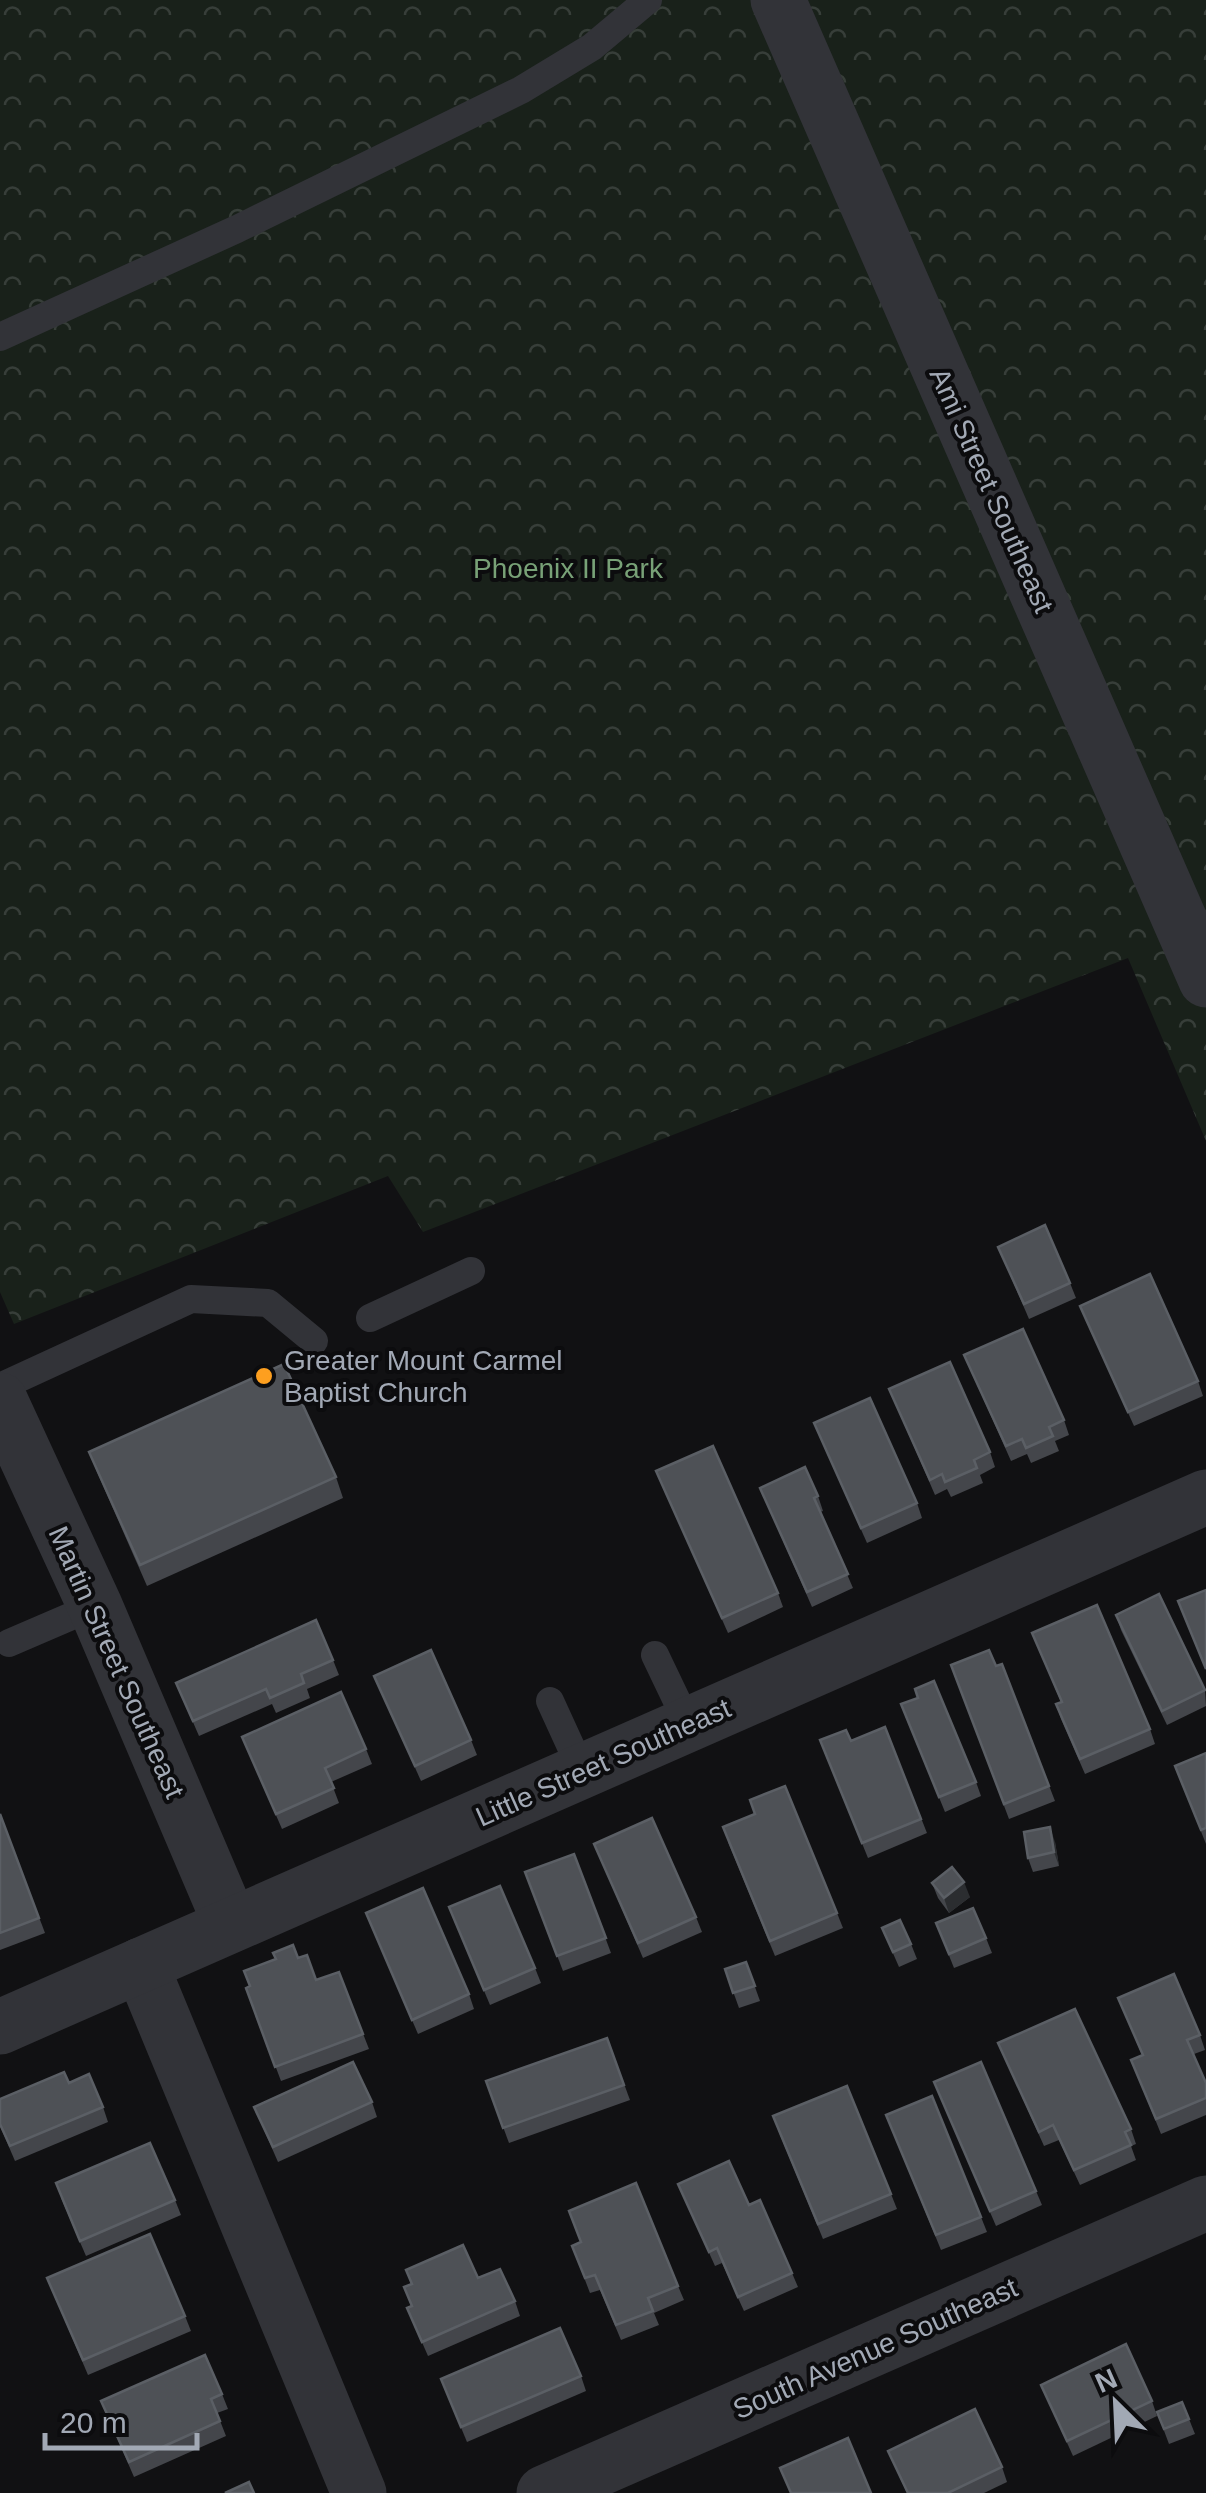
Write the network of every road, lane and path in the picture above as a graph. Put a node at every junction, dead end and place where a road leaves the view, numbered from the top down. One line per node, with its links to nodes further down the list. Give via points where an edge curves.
1 (648, 0): 3 (lane, via 592,47 520,90)
2 (778, 0): 4 (street, Ami Street Southeast)
3 (0, 337)
4 (1206, 980)
5 (471, 1271): 6 (lane)
6 (370, 1318)
7 (314, 1341): 8 (lane, via 268,1303 191,1299)
8 (0, 1387)
9 (0, 1400): 11 (street, Martin Street Southeast)
10 (1206, 1497): 15 (street, Little Street Southeast)
11 (95, 1606): 12 (lane); 17 (street, Martin Street Southeast)
12 (9, 1643)
13 (655, 1656): 15 (lane)
14 (550, 1701): 16 (lane)
15 (688, 1724): 16 (street, Little Street Southeast)
16 (582, 1770): 17 (street, Little Street Southeast)
17 (230, 1925): 18 (street, Little Street Southeast)
18 (141, 1965): 19 (street, Little Street Southeast); 21 (street)
19 (0, 2027)
20 (1206, 2203): 22 (street, South Avenue Southeast)
21 (360, 2493)
22 (544, 2493)

